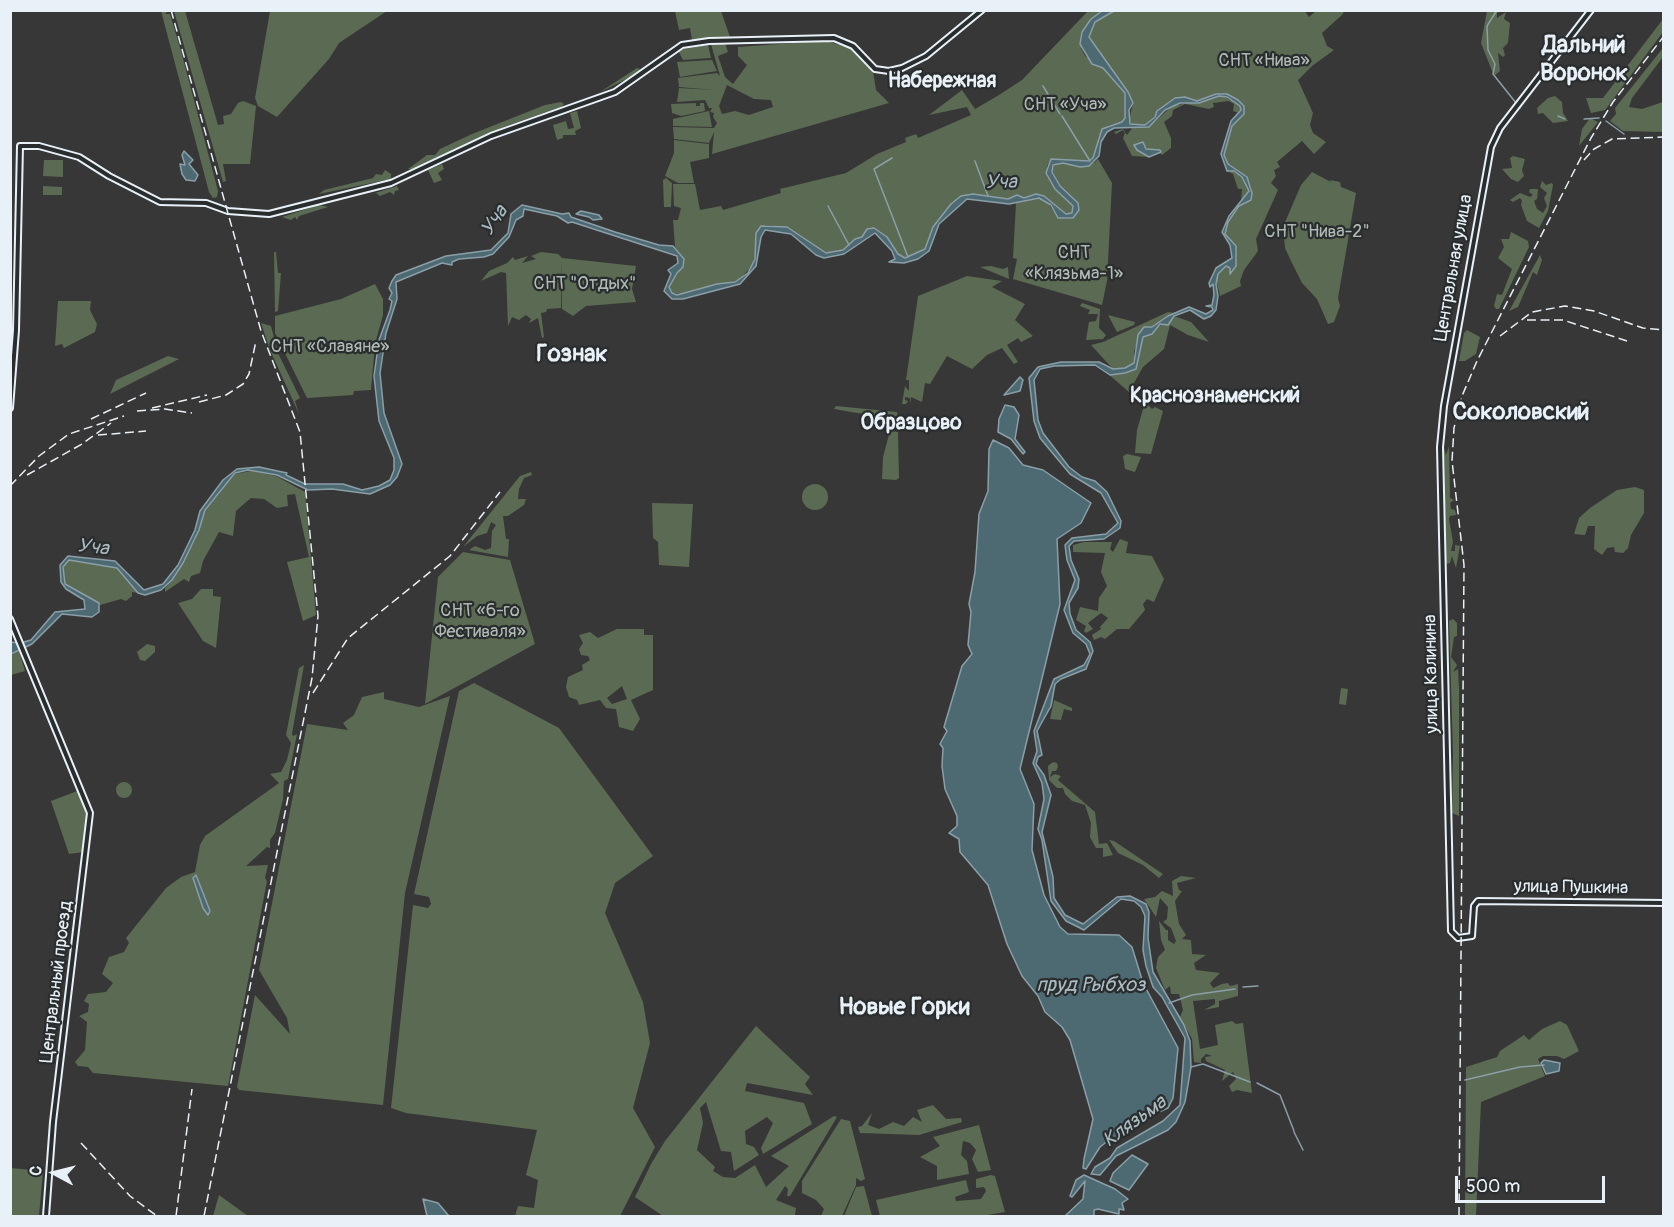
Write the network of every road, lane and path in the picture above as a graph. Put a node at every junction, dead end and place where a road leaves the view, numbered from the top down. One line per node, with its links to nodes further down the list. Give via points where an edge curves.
1 (982, 10): 3 (main road, via 946,42 917,61 893,70 875,69 854,46 834,38 688,43 673,49 615,92 491,136 392,183 258,214 223,210 206,203 160,202 79,157 20,146 16,330)
2 (1592, 10): 4 (main road, Центральная улица, via 1492,142)
3 (10, 408)
4 (1443, 413): 6 (main road, улица Калинина, via 1440,447 1453,935 1472,936 1474,904)
5 (10, 619): 8 (main road, Центральный проезд, via 90,813)
6 (1478, 901): 7 (main road, улица Пушкина)
7 (1664, 903)
8 (46, 1216)

